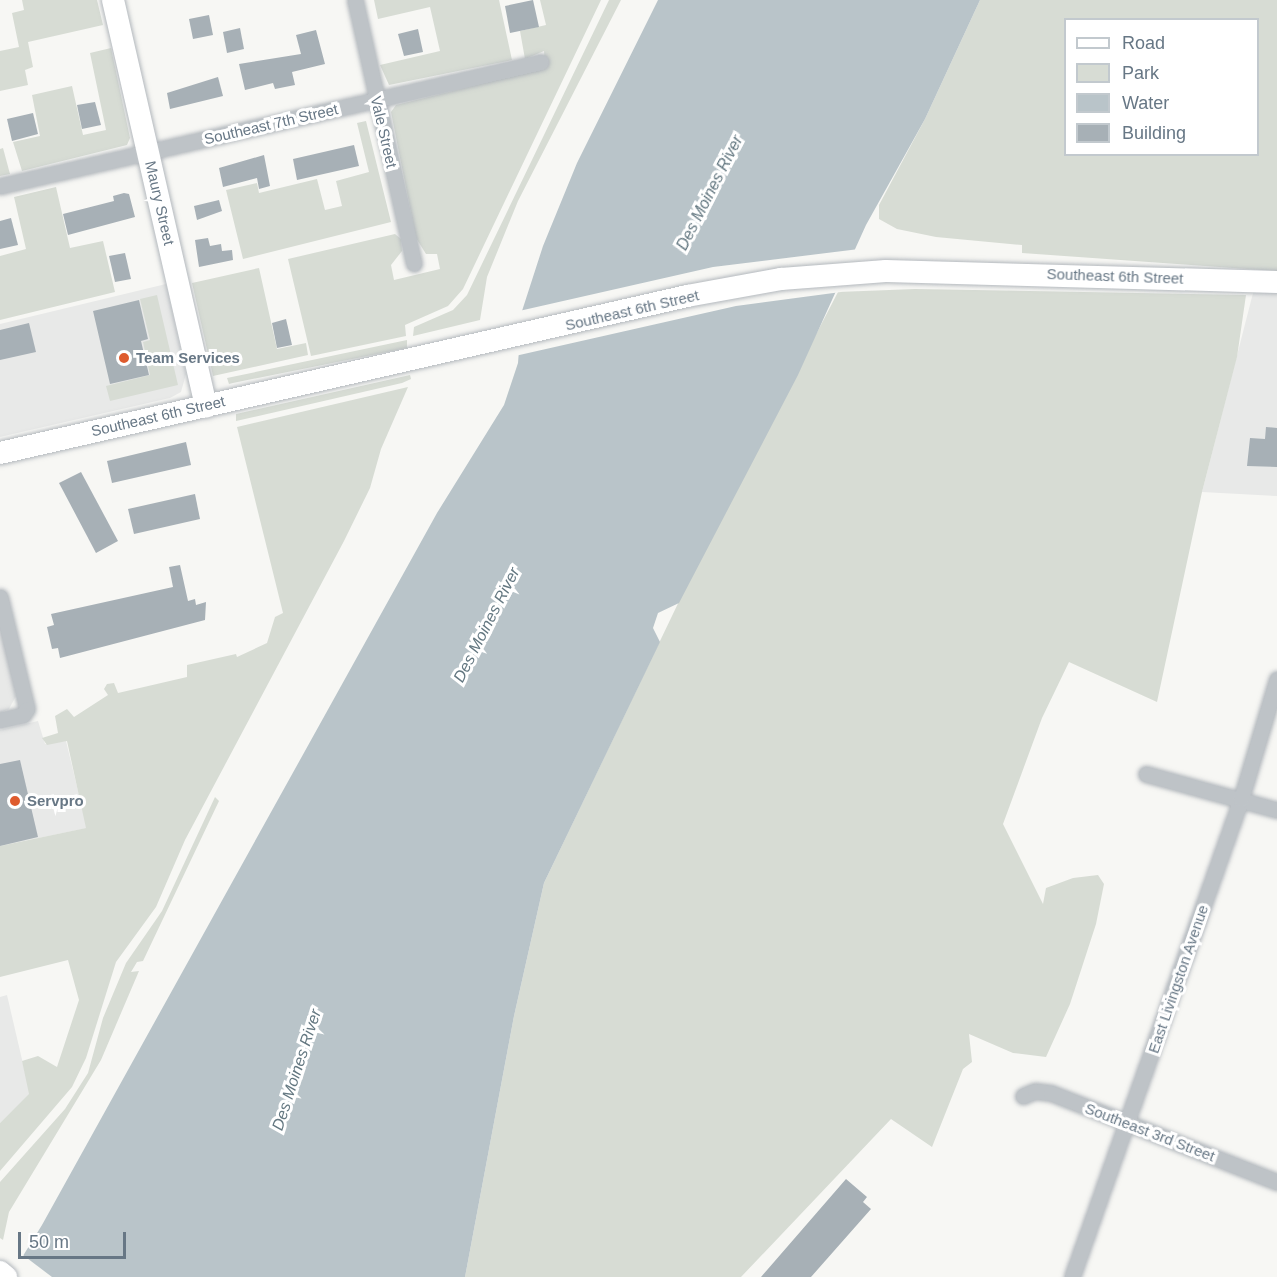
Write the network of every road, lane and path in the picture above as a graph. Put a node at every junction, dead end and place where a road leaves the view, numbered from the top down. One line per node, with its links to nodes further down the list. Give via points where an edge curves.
1 (112, 0): 5 (main road, Maury Street)
2 (355, 0): 4 (street, Vale Street)
3 (541, 62): 4 (street, Southeast 7th Street)
4 (376, 100): 5 (street, Southeast 7th Street); 7 (street, Vale Street)
5 (148, 151): 6 (street, Southeast 7th Street); 9 (main road, Maury Street)
6 (0, 186)
7 (414, 263)
8 (1277, 282): 9 (main road, Southeast 6th Street, via 886,271 781,279)
9 (206, 405): 10 (main road, Southeast 6th Street)
10 (0, 453)
11 (0, 597): 13 (street, via 26,713)
12 (1277, 679): 15 (street, East Livingston Avenue)
13 (0, 720)
14 (1146, 774): 15 (street)
15 (1241, 799): 16 (street); 18 (street, East Livingston Avenue)
16 (1277, 810)
17 (1023, 1096): 18 (street, Southeast 3rd Street, via 1035,1091 1051,1093)
18 (1128, 1123): 19 (street, Southeast 3rd Street); 22 (street, East Livingston Avenue)
19 (1277, 1182)
20 (0, 1272): 21 (main road)
21 (6, 1277)
22 (1072, 1277)

